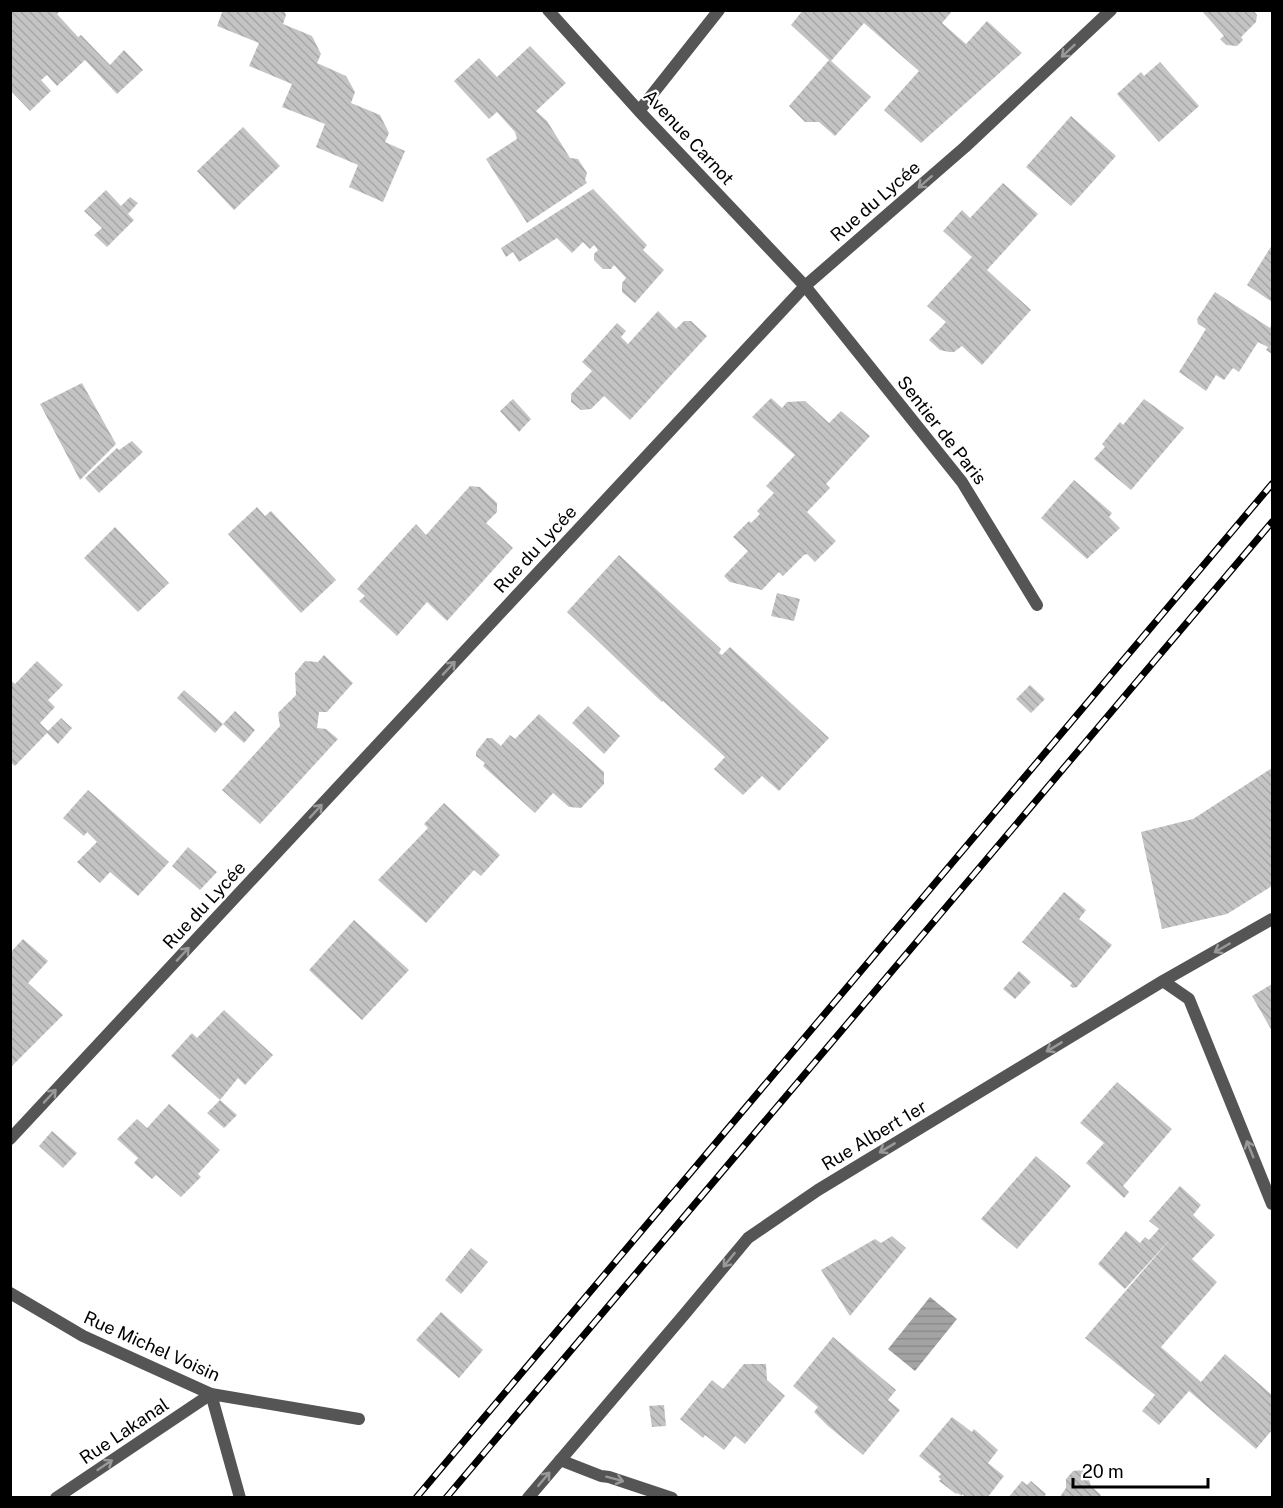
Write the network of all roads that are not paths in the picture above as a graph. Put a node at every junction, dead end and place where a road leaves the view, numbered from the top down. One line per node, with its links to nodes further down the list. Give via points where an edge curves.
1 (548, 10): 4 (street, Avenue Carnot)
2 (719, 10): 4 (street)
3 (1111, 10): 5 (street, Rue du Lycée, one-way to 5, via 965,147)
4 (639, 111): 5 (street, Avenue Carnot)
5 (805, 286): 6 (street, Sentier de Paris, via 962,483); 9 (street, Rue du Lycée, one-way to 5)
6 (1037, 605)
7 (1272, 919): 8 (street, Rue Albert 1er, one-way to 8)
8 (1163, 981): 10 (street, one-way to 8, via 1189,999); 14 (street, Rue Albert 1er, one-way to 14, via 818,1190 748,1238)
9 (10, 1139)
10 (1272, 1204)
11 (10, 1293): 12 (street, Rue Michel Voisin, via 82,1336)
12 (211, 1394): 13 (street, Rue Michel Voisin); 15 (street, Rue Lakanal, one-way to 12); 16 (street)
13 (359, 1419)
14 (560, 1460): 17 (street, Rue Albert 1er, one-way to 14); 18 (street, one-way to 18)
15 (56, 1497)
16 (240, 1497)
17 (528, 1497)
18 (672, 1497)

